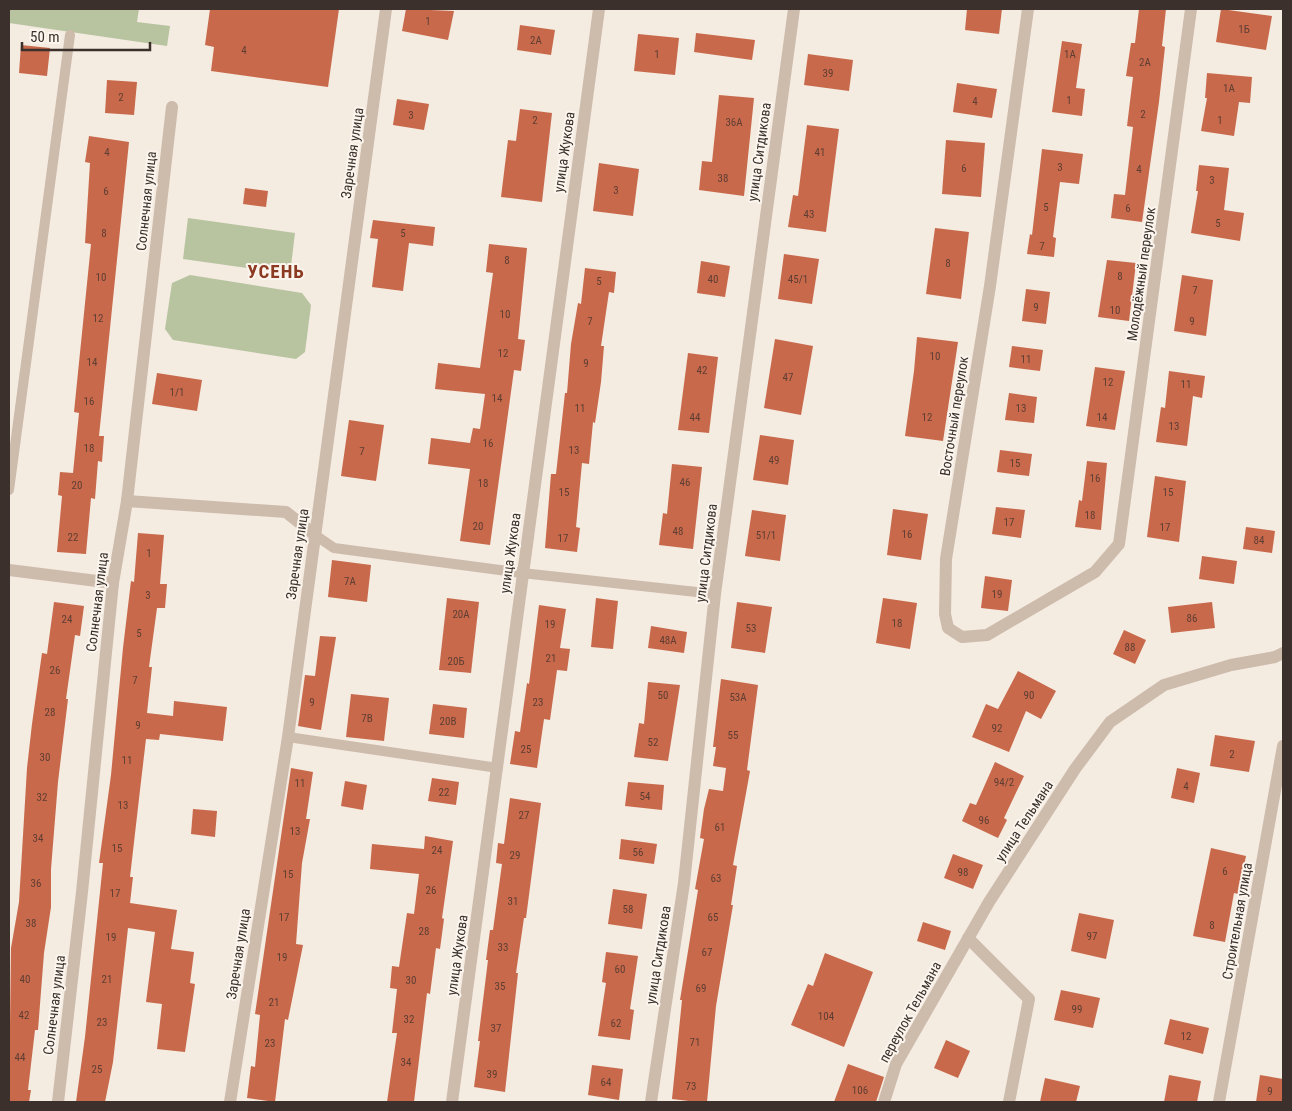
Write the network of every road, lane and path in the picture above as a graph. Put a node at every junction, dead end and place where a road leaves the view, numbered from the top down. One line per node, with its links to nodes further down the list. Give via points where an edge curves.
1 (386, 9): 10 (street, Заречная улица)
2 (599, 9): 13 (street, улица Жукова)
3 (794, 9): 15 (street, улица Ситдикова)
4 (1028, 9): 11 (street, Восточный переулок, via 990,286 946,559 945,614 948,628 962,636 986,636 1095,572)
5 (1192, 9): 11 (street, Молодёжный переулок)
6 (70, 35): 8 (lane)
7 (172, 107): 9 (street, Солнечная улица)
8 (9, 490)
9 (127, 501): 10 (street, via 286,512); 14 (street, Солнечная улица)
10 (315, 535): 13 (lane, via 334,548); 17 (street, Заречная улица)
11 (1119, 544)
12 (9, 570): 14 (street)
13 (522, 573): 15 (lane); 19 (street, улица Жукова)
14 (113, 583): 21 (street, Солнечная улица)
15 (715, 594): 24 (street, улица Ситдикова, via 684,883)
16 (1283, 654): 20 (street, улица Тельмана, via 1231,665 1164,686 1110,722 1070,777)
17 (288, 737): 19 (lane); 22 (street, Заречная улица)
18 (1283, 746): 27 (street, Строительная улица)
19 (498, 768): 23 (street, улица Жукова)
20 (968, 938): 25 (street, переулок Тельмана, via 896,1064); 26 (street, via 1029,999)
21 (58, 1102)
22 (230, 1102)
23 (452, 1102)
24 (651, 1102)
25 (884, 1102)
26 (1009, 1102)
27 (1219, 1102)

